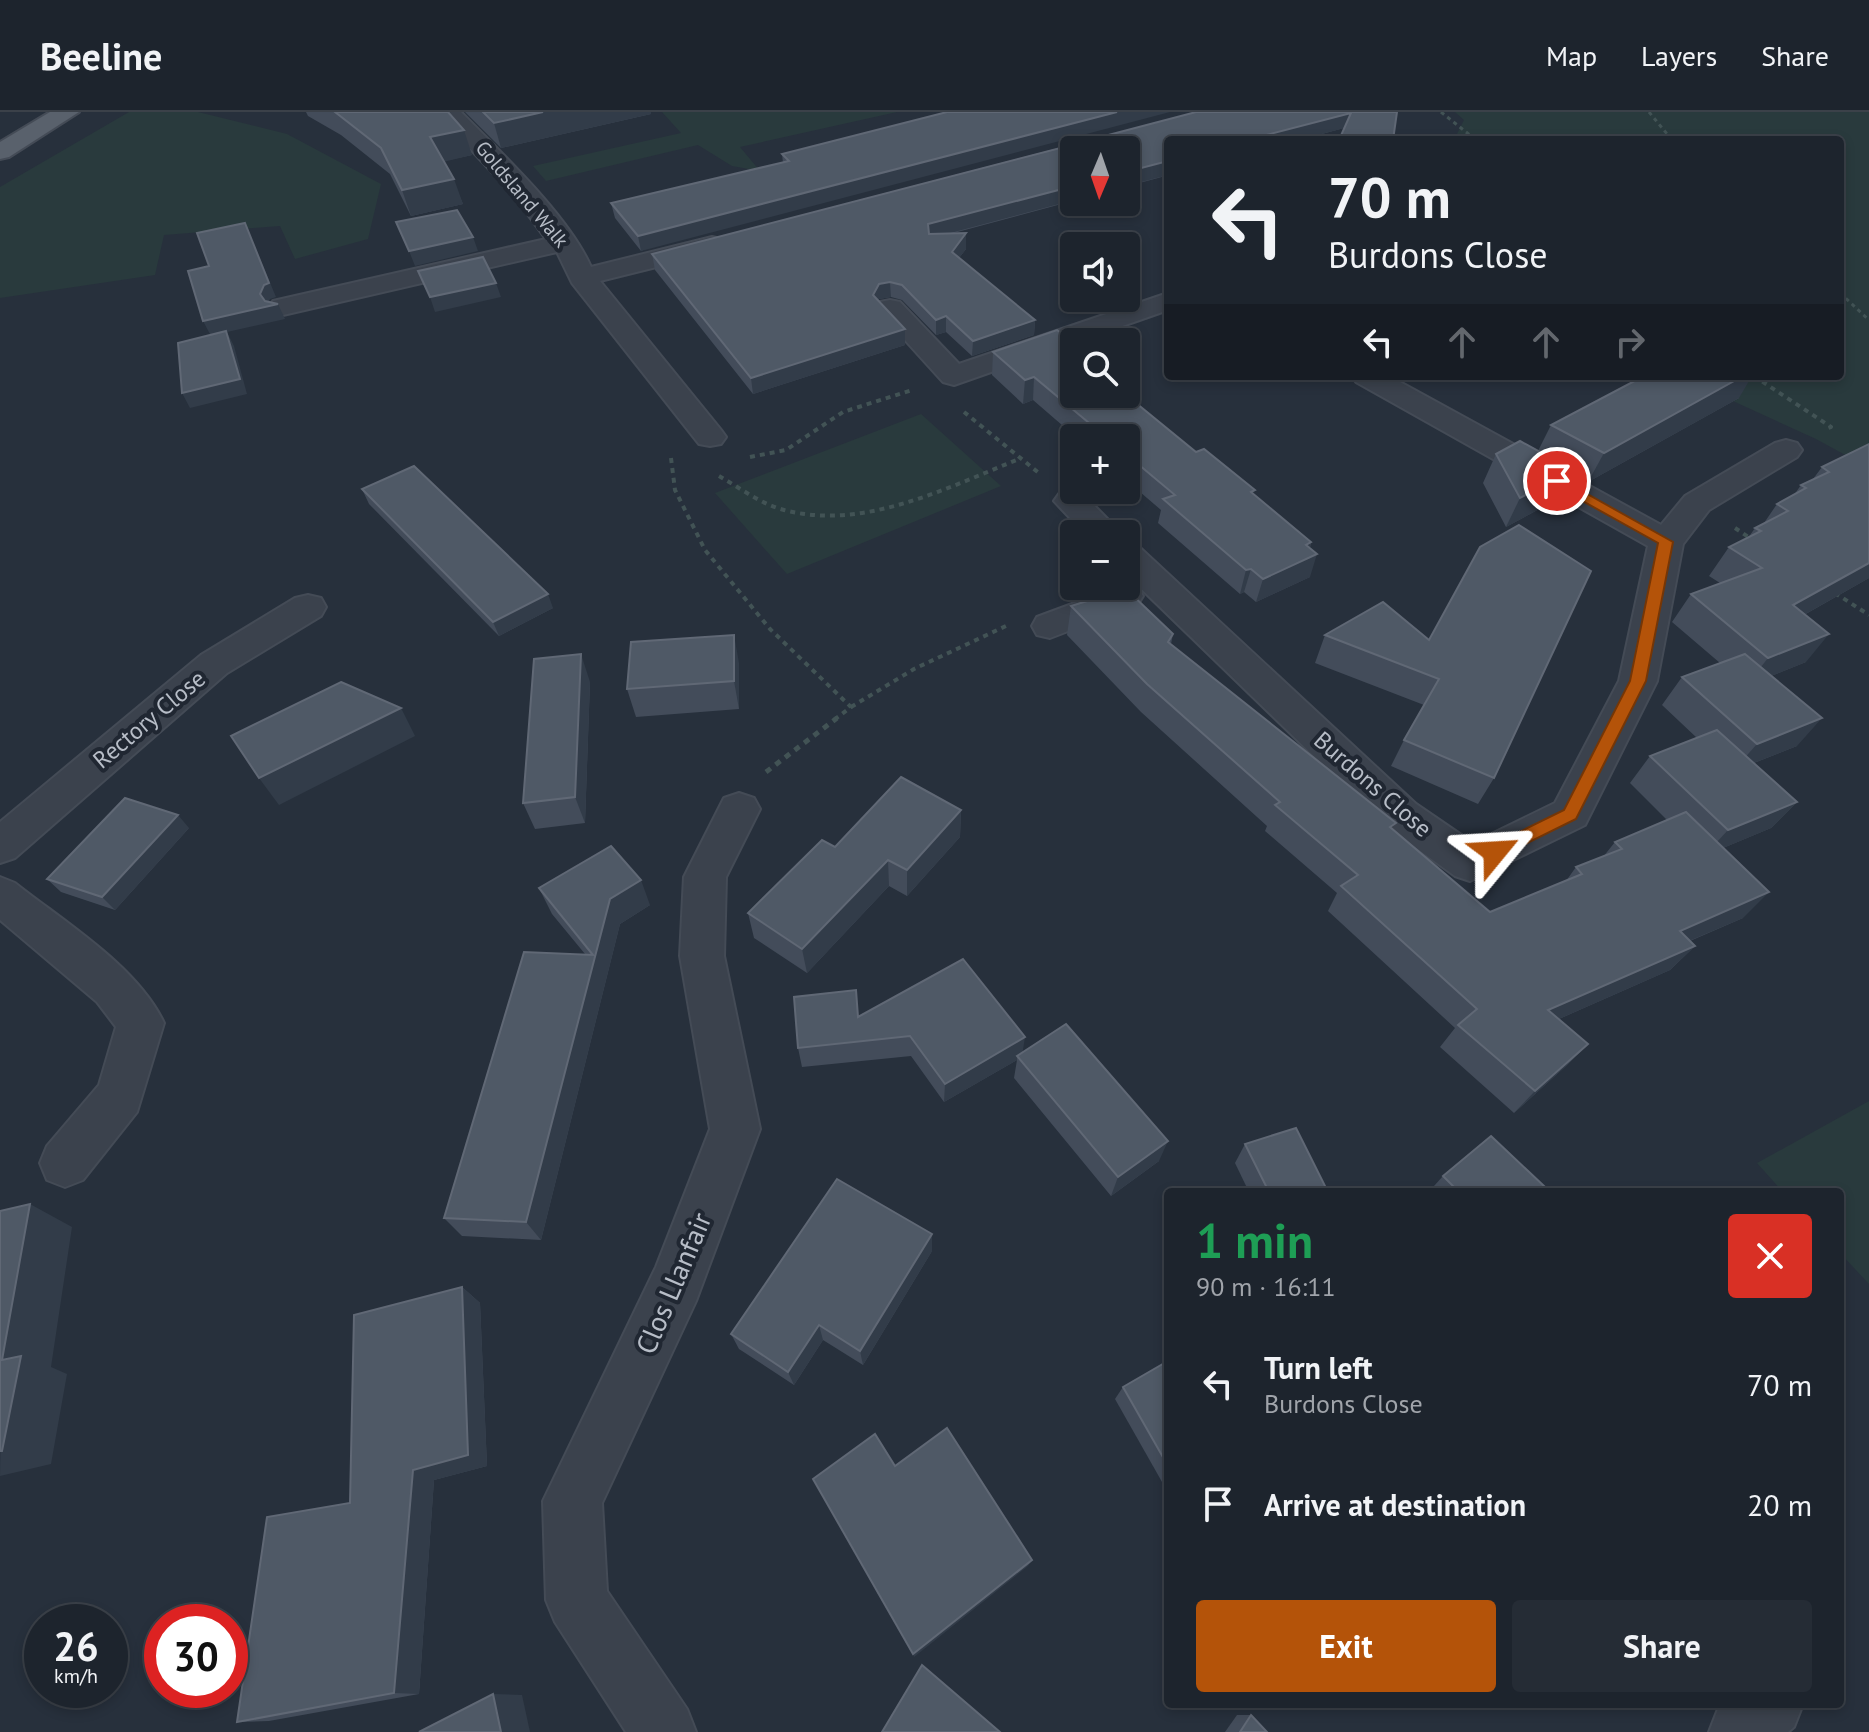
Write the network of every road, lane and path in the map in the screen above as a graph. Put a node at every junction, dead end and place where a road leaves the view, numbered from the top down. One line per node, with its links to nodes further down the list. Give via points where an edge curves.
1 (67, 112): 7 (main road)
2 (453, 112): 9 (street, Goldsland Walk)
3 (1441, 112): 5 (path)
4 (1649, 112): 6 (path)
5 (1471, 136)
6 (1669, 136)
7 (0, 152)
8 (734, 239): 10 (street)
9 (563, 243): 10 (street, Goldsland Walk); 13 (street)
10 (582, 277): 18 (street, Goldsland Walk)
11 (1844, 297): 15 (path)
12 (1164, 302): 16 (street)
13 (283, 307)
14 (890, 308): 16 (street)
15 (1869, 320)
16 (954, 376): 20 (path, via 964,414); 21 (path, via 843,412 786,450)
17 (1374, 380): 29 (street)
18 (707, 433): 23 (path, via 670,450)
19 (1786, 450): 26 (street, Burdons Close)
20 (1020, 458): 24 (path, via 903,503 848,514 787,511); 25 (path)
21 (742, 459)
22 (682, 461): 23 (path)
23 (671, 462): 37 (path, via 675,490 705,550 770,629)
24 (708, 469)
25 (1060, 492)
26 (1697, 503): 29 (street, Burdons Close); 30 (path)
27 (1074, 504): 28 (street)
28 (1091, 520)
29 (1666, 542): 32 (street, Burdons Close, via 1638,681 1570,814 1470,864 1401,815)
30 (1763, 546)
31 (1140, 567): 32 (street, Burdons Close)
32 (1157, 583): 36 (street)
33 (1829, 589): 35 (path)
34 (308, 607): 39 (street, Rectory Close, via 214,664)
35 (1869, 615)
36 (1050, 626): 37 (path, via 1034,613 914,669)
37 (851, 707): 38 (path, via 765,773)
38 (739, 809): 43 (street, Clos Llanfair, via 705,877 702,956 735,1129 677,1282 572,1501 577,1600)
39 (0, 846)
40 (0, 895): 41 (street, via 113,988 141,1023 120,1096)
41 (65, 1163)
42 (1767, 1708): 44 (street)
43 (664, 1732)
44 (1741, 1732)

